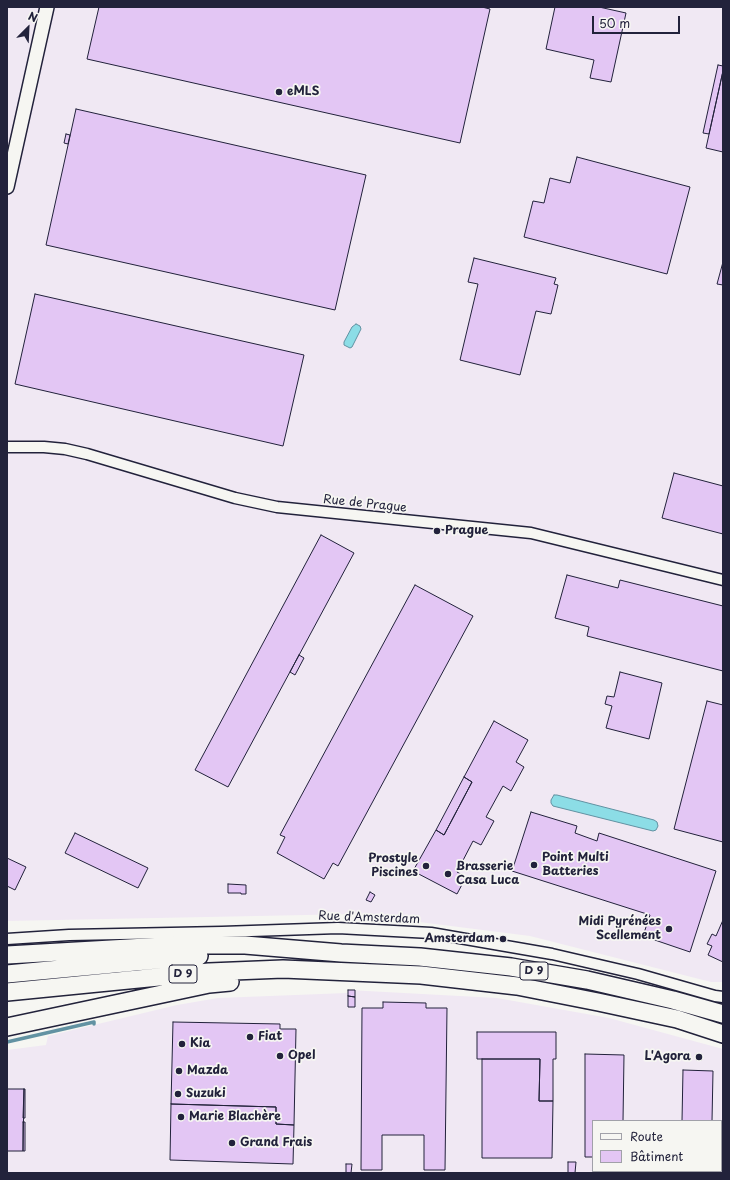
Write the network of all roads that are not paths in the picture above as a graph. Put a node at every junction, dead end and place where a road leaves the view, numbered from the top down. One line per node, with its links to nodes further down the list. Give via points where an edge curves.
1 (46, 7): 2 (street)
2 (7, 187)
3 (7, 447): 4 (street, Rue de Prague, via 65,449 235,498 276,507 531,533)
4 (723, 580)
5 (7, 940): 11 (street, Rue d'Amsterdam, via 68,935 338,928 431,933 552,954)
6 (341, 953): 7 (highway, via 245,945); 9 (highway, D 9, via 208,955); 12 (highway, D 9, via 420,957 511,966 587,980)
7 (7, 954)
8 (360, 972): 10 (highway, D 9, via 283,969 209,972); 13 (highway, via 208,984); 14 (highway, D 9, via 421,975 517,986 677,1019)
9 (7, 974)
10 (7, 992)
11 (723, 997)
12 (723, 1014)
13 (7, 1027)
14 (723, 1034)

